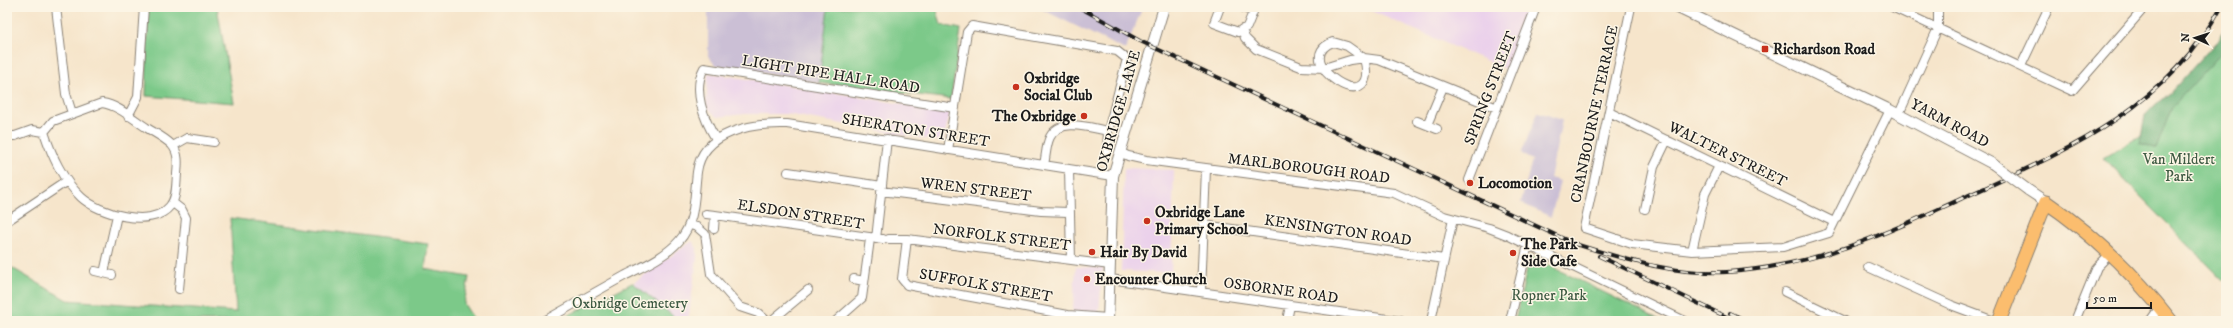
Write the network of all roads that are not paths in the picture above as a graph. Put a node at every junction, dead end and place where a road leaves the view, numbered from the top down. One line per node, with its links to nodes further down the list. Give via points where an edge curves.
1 (56, 7): 23 (street, via 66,94)
2 (144, 7): 24 (street, via 138,98)
3 (1164, 7): 38 (street, OXBRIDGE LANE)
4 (1220, 7): 14 (street, via 1214,23 1238,32)
5 (1242, 7): 14 (street, via 1253,12 1247,27)
6 (1536, 7): 20 (street, SPRING STREET)
7 (1631, 7): 21 (street, CRANBOURNE TERRACE)
8 (1676, 7): 22 (street, YARM ROAD)
9 (1892, 7): 13 (street)
10 (1938, 7): 13 (street)
11 (2048, 7): 16 (street)
12 (2145, 7): 16 (street, via 2072,91)
13 (1938, 28): 16 (street); 22 (street)
14 (1242, 29): 17 (street, via 1245,38 1256,49 1301,67)
15 (1364, 58): 17 (street); 17 (street, via 1348,46 1333,42 1327,44 1322,52 1321,62); 17 (street, via 1366,74 1364,80 1355,87 1339,83 1329,76); 18 (street, via 1379,60)
16 (2020, 66)
17 (1324, 68)
18 (1443, 87): 20 (street); 26 (street)
19 (954, 108): 28 (street, via 967,32 972,26 1117,51 1127,58); 32 (street, LIGHT PIPE HALL ROAD, via 704,68 701,74 700,105); 36 (street)
20 (1497, 108): 45 (street, SPRING STREET)
21 (1609, 112): 33 (street, WALTER STREET); 64 (street, CRANBOURNE TERRACE, via 1584,228 1632,244)
22 (1894, 112): 48 (street, YARM ROAD, bridge, via 1993,164); 57 (street)
23 (72, 113): 24 (street, via 102,103 114,106); 29 (street, via 53,121)
24 (128, 116): 35 (street)
25 (1417, 121): 26 (street)
26 (1427, 125): 27 (street)
27 (1437, 129)
28 (1108, 131): 37 (street); 39 (street, via 1069,125 1056,129 1049,138)
29 (44, 132): 30 (street, via 32,130); 46 (street, via 57,165)
30 (7, 136)
31 (887, 139): 32 (street, SHERATON STREET, via 771,124 748,127); 36 (street, SHERATON STREET); 47 (street)
32 (716, 140): 58 (street, via 705,149 700,159)
33 (1667, 140): 40 (street, WALTER STREET); 50 (street, via 1654,167)
34 (214, 142): 35 (street, via 187,138)
35 (173, 146): 49 (street, via 178,164)
36 (948, 150): 39 (street, SHERATON STREET)
37 (1107, 152)
38 (1120, 152): 42 (street, MARLBOROUGH ROAD, via 1146,160); 44 (street, OXBRIDGE LANE)
39 (1044, 165): 41 (street, SHERATON STREET)
40 (1719, 166): 57 (street, WALTER STREET); 64 (street, via 1705,194)
41 (1069, 169): 44 (street, SHERATON STREET); 51 (street)
42 (1206, 169): 55 (street, MARLBOROUGH ROAD, via 1394,193); 59 (street)
43 (788, 172): 47 (street, WREN STREET)
44 (1113, 176): 68 (street, OXBRIDGE LANE)
45 (1469, 180)
46 (67, 181): 53 (street, via 87,202); 56 (street)
47 (881, 188): 51 (street, WREN STREET, via 1041,211); 61 (street)
48 (2046, 202): 65 (main road, YARM ROAD, via 2074,221); 92 (main road)
49 (173, 203): 53 (street, via 156,215); 74 (street, via 182,210 186,218)
50 (1645, 209)
51 (1068, 212): 67 (street)
52 (706, 214): 54 (street, ELSDON STREET)
53 (117, 215): 70 (street, via 108,274)
54 (715, 215): 60 (street, ELSDON STREET); 61 (street, ELSDON STREET)
55 (1453, 219): 63 (street, MARLBOROUGH ROAD, via 1490,228); 66 (street)
56 (7, 221)
57 (1834, 222): 64 (street, via 1829,233 1783,248)
58 (690, 225): 81 (street, via 679,241 660,257); 82 (street, via 705,234 711,274 740,307 758,313)
59 (1204, 225): 66 (street, KENSINGTON ROAD); 76 (street)
60 (714, 229)
61 (879, 239): 62 (street, NORFOLK STREET); 73 (street)
62 (907, 239): 67 (street, NORFOLK STREET); 80 (street, SUFFOLK STREET, via 902,279 907,285)
63 (1528, 245): 88 (street); 89 (street, MARLBOROUGH ROAD)
64 (1692, 252)
65 (2110, 254): 79 (main road, YARM ROAD); 93 (street, via 2097,268)
66 (1444, 259): 87 (street)
67 (1071, 260): 68 (street, NORFOLK STREET)
68 (1110, 265): 72 (street, OXBRIDGE LANE)
69 (1868, 267): 91 (street, via 1951,305)
70 (95, 271)
71 (854, 279): 73 (street)
72 (1110, 279): 76 (street, OSBORNE ROAD); 80 (street, OXBRIDGE LANE)
73 (864, 281): 84 (street, via 862,298)
74 (177, 284)
75 (808, 290): 83 (street)
76 (1201, 292): 78 (street, OSBORNE ROAD)
77 (1785, 292): 90 (street)
78 (1290, 306): 85 (street); 86 (street, OSBORNE ROAD)
79 (2160, 307): 94 (street); 95 (main road, YARM ROAD)
80 (1108, 320)
81 (544, 321)
82 (767, 321)
83 (771, 321)
84 (836, 321)
85 (1287, 321)
86 (1401, 321)
87 (1431, 321)
88 (1510, 321)
89 (1685, 321)
90 (1845, 321)
91 (1994, 321)
92 (1999, 321)
93 (2075, 321)
94 (2150, 321)
95 (2171, 321)

